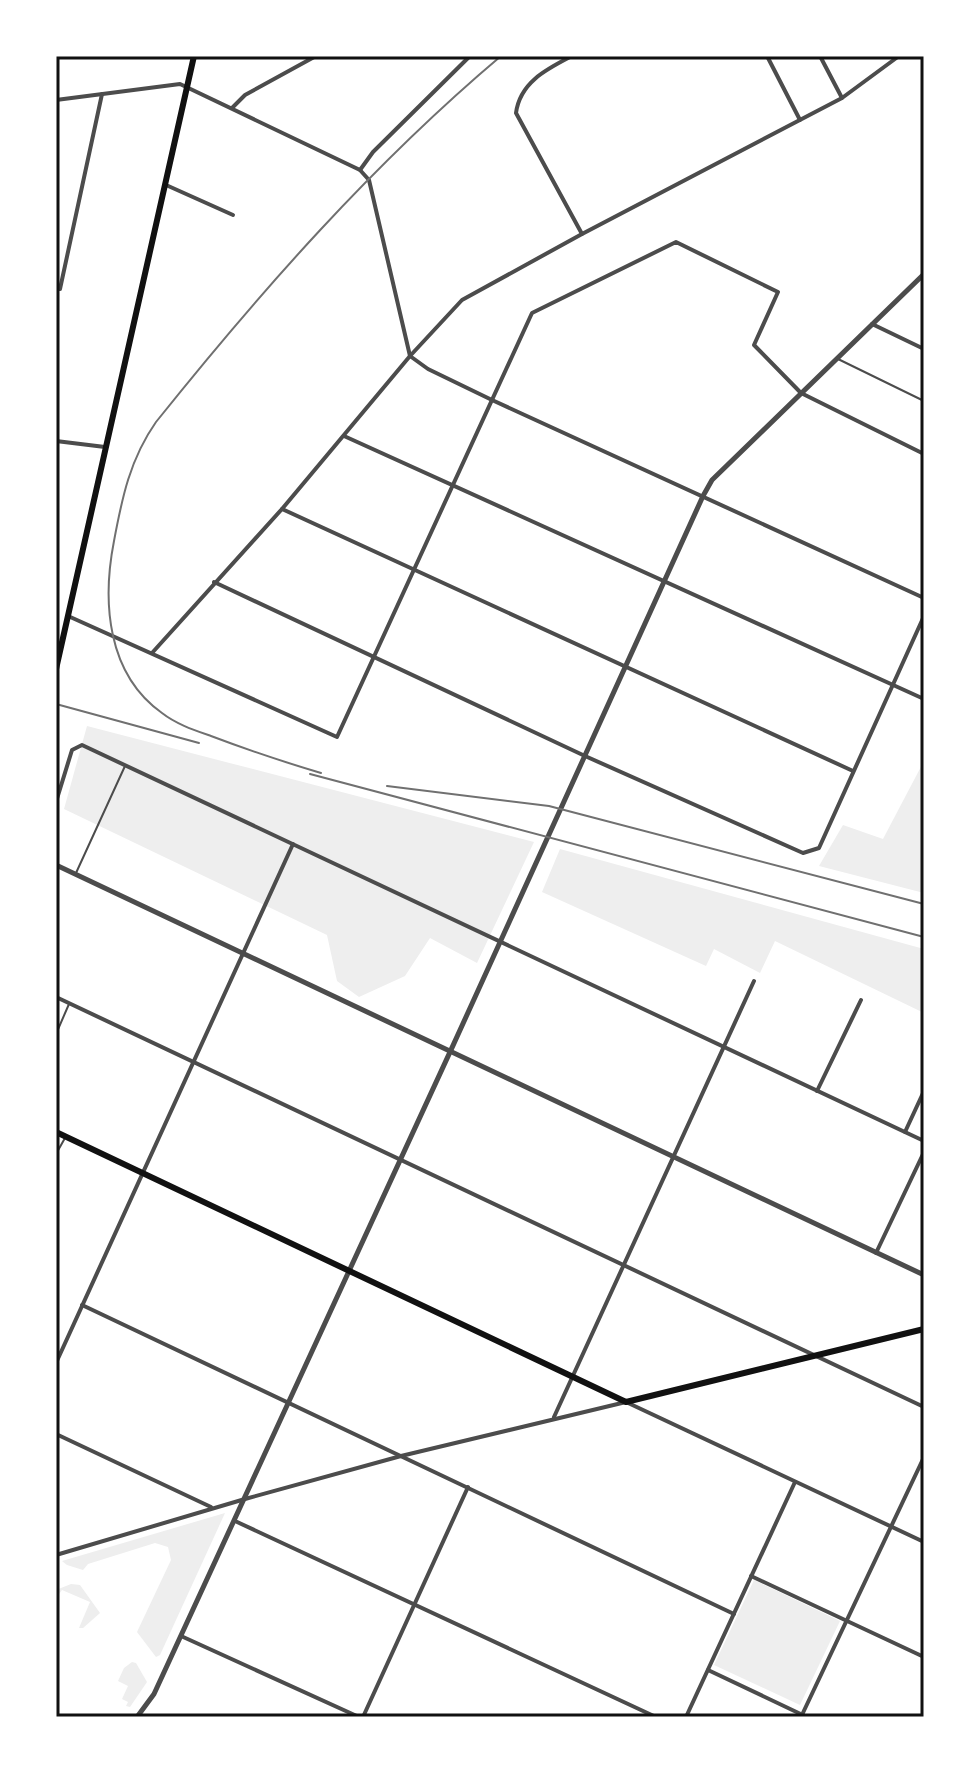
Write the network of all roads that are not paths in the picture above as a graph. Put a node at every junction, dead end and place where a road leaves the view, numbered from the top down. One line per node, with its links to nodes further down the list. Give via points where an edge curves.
1 (194, 56): 8 (main road)
2 (316, 56): 12 (street, via 245,95)
3 (470, 56): 14 (street)
4 (572, 56): 17 (street, via 535,77 518,97 516,113)
5 (767, 56): 13 (street)
6 (820, 56): 10 (street)
7 (899, 56): 10 (street)
8 (186, 86): 9 (street); 12 (street); 15 (main road)
9 (102, 94): 11 (street); 19 (street, via 60,289)
10 (842, 98): 13 (street)
11 (56, 100)
12 (232, 108): 14 (street)
13 (800, 120): 17 (street)
14 (360, 170): 22 (street, via 369,180)
15 (164, 184): 16 (street); 29 (main road)
16 (233, 215)
17 (582, 234): 22 (street, via 462,300)
18 (924, 274): 20 (street)
19 (56, 288)
20 (872, 324): 21 (street); 23 (street)
21 (924, 349)
22 (410, 356): 25 (street); 27 (street)
23 (837, 358): 24 (street); 26 (lane)
24 (801, 393): 25 (street, via 754,345 778,292 676,242 532,313); 30 (street); 32 (street, via 712,480)
25 (492, 400): 31 (street); 32 (street)
26 (924, 401)
27 (344, 436): 31 (street); 33 (street)
28 (56, 441): 29 (street)
29 (105, 447): 38 (main road)
30 (924, 454)
31 (452, 487): 34 (street); 36 (street)
32 (703, 496): 36 (street); 37 (street)
33 (282, 509): 34 (street); 35 (street)
34 (414, 570): 41 (street); 42 (street)
35 (214, 582): 40 (street); 41 (street)
36 (663, 582): 42 (street); 44 (street)
37 (924, 598)
38 (68, 616): 40 (street); 43 (main road)
39 (924, 616): 44 (street)
40 (152, 653): 41 (street, via 337,737)
41 (374, 656): 46 (street)
42 (627, 667): 46 (street); 48 (street)
43 (56, 669)
44 (892, 685): 45 (street); 48 (street)
45 (924, 699)
46 (585, 756): 48 (street, via 803,853 819,848); 53 (street)
47 (125, 765): 49 (street, via 82,745 72,750); 50 (street); 52 (lane)
48 (853, 771)
49 (56, 802)
50 (293, 844): 53 (street); 54 (street)
51 (56, 865): 52 (street)
52 (75, 874): 54 (street)
53 (500, 942): 60 (street); 61 (street)
54 (243, 955): 61 (street); 62 (street)
55 (754, 981): 60 (street)
56 (56, 997): 58 (street)
57 (861, 1000): 63 (street)
58 (69, 1003): 59 (lane); 62 (street)
59 (56, 1034)
60 (724, 1047): 63 (street); 71 (street)
61 (450, 1052): 71 (street); 72 (street)
62 (193, 1063): 72 (street); 73 (street)
63 (817, 1091): 66 (street)
64 (924, 1091): 66 (street)
65 (56, 1132): 67 (main road)
66 (905, 1132): 68 (street)
67 (66, 1137): 70 (lane); 73 (main road)
68 (924, 1141)
69 (924, 1152): 74 (street)
70 (56, 1154)
71 (673, 1156): 74 (street); 75 (street)
72 (400, 1161): 75 (street); 76 (street)
73 (144, 1174): 76 (main road); 78 (street)
74 (876, 1253): 77 (street)
75 (624, 1266): 80 (street); 82 (street)
76 (349, 1271): 82 (main road); 83 (street)
77 (924, 1275)
78 (82, 1305): 81 (street); 83 (street)
79 (924, 1329): 80 (main road)
80 (818, 1357): 84 (main road); 85 (street)
81 (56, 1363)
82 (572, 1377): 84 (main road); 86 (street)
83 (290, 1402): 88 (street); 92 (street)
84 (626, 1402): 86 (street); 90 (street)
85 (924, 1407)
86 (554, 1417): 88 (street)
87 (56, 1434): 93 (street)
88 (401, 1456): 91 (street); 92 (street)
89 (924, 1457): 95 (street)
90 (795, 1482): 95 (street); 98 (street)
91 (468, 1487): 99 (street); 100 (street)
92 (245, 1499): 93 (street); 94 (street)
93 (213, 1508): 97 (street)
94 (235, 1521): 99 (street); 102 (street)
95 (891, 1526): 96 (street); 101 (street)
96 (924, 1542)
97 (56, 1555)
98 (751, 1576): 100 (street); 101 (street)
99 (414, 1604): 107 (street); 108 (street)
100 (734, 1614): 104 (street)
101 (847, 1620): 103 (street); 105 (street)
102 (181, 1636): 106 (street); 107 (street)
103 (924, 1657)
104 (708, 1670): 105 (street); 109 (street)
105 (804, 1716)
106 (137, 1717)
107 (361, 1717)
108 (656, 1717)
109 (686, 1717)

